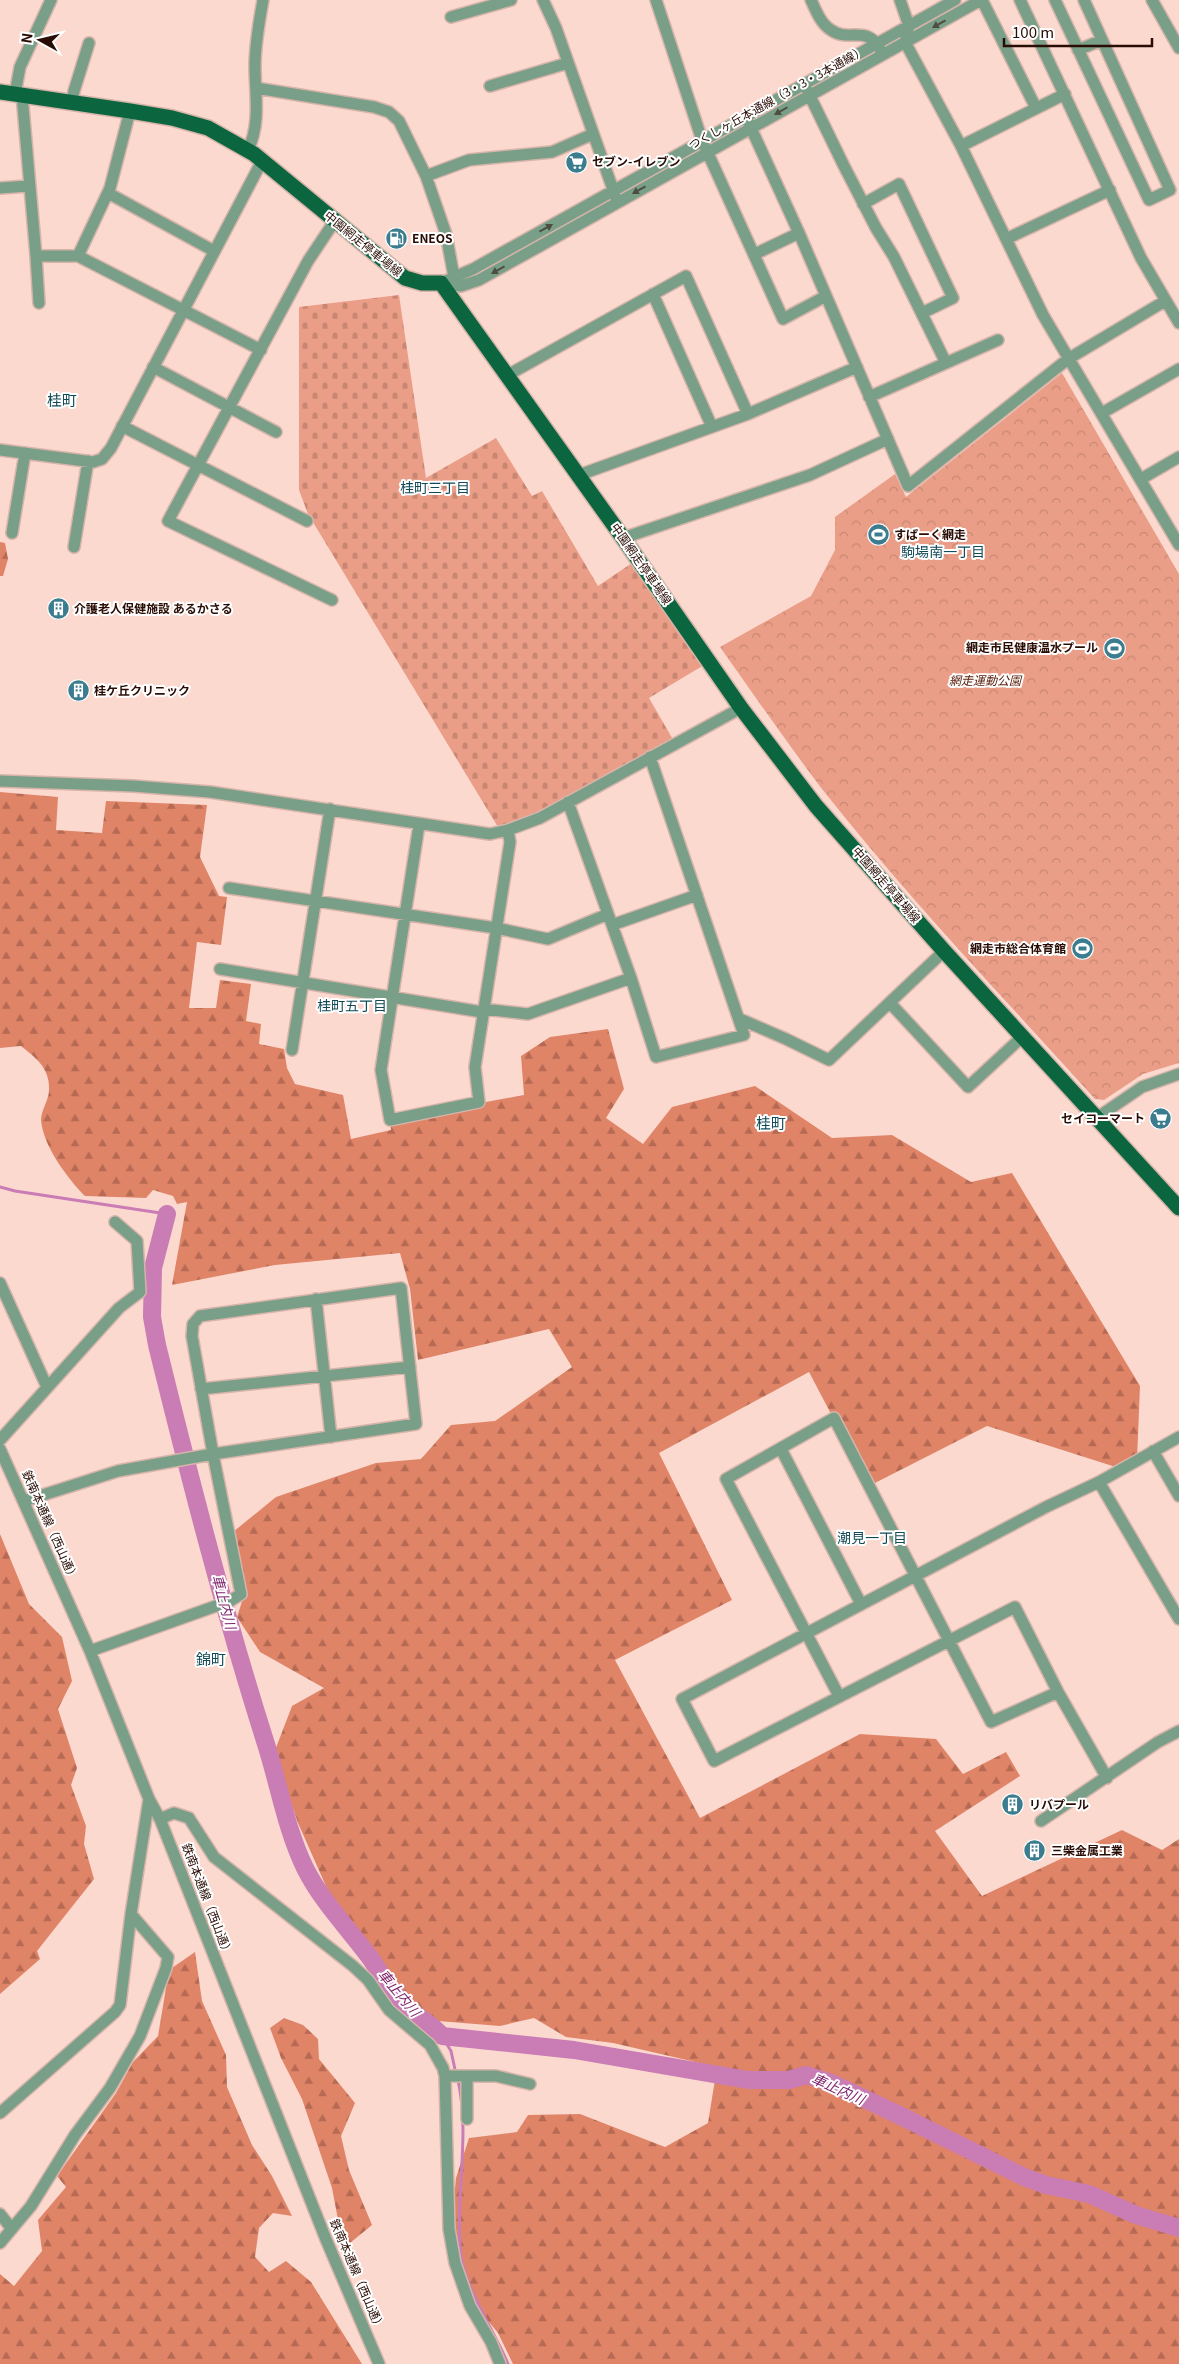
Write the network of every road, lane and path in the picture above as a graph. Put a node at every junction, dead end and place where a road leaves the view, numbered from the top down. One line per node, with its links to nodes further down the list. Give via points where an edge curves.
1 (51, 0): 30 (street, via 20,68)
2 (263, 0): 28 (street, via 255,48)
3 (511, 0): 14 (street)
4 (656, 0): 39 (street)
5 (811, 0): 21 (street, via 819,17 832,31 845,36 868,36)
6 (900, 0): 16 (street)
7 (956, 0): 16 (street, つくしヶ丘本通線（3・3・3本通線）)
8 (981, 0): 19 (street, つくしヶ丘本通線（3・3・3本通線）, one-way to 19); 34 (street)
9 (1020, 0): 31 (street)
10 (1055, 0): 23 (street)
11 (1084, 0): 18 (street)
12 (1152, 0): 17 (street)
13 (547, 1): 25 (street)
14 (480, 4): 15 (street)
15 (451, 17)
16 (909, 26): 19 (street); 21 (street, つくしヶ丘本通線（3・3・3本通線）)
17 (1175, 32): 22 (street)
18 (1102, 40): 23 (street); 23 (street, via 1170,190 1149,200)
19 (906, 42): 24 (street, つくしヶ丘本通線（3・3・3本通線）); 40 (street)
20 (89, 44): 33 (street)
21 (877, 44): 24 (street); 26 (street, つくしヶ丘本通線（3・3・3本通線）)
22 (1179, 48)
23 (1078, 50)
24 (883, 55): 32 (street, つくしヶ丘本通線（3・3・3本通線）)
25 (568, 63): 27 (street); 38 (street)
26 (804, 84): 32 (street); 36 (street, つくしヶ丘本通線（3・3・3本通線）)
27 (490, 86)
28 (256, 88): 41 (street, via 256,123); 44 (street, via 374,106 389,112 399,121)
29 (0, 92): 30 (main road, 中園網走停車場線)
30 (19, 94): 33 (main road, 中園網走停車場線); 45 (street)
31 (1065, 94): 34 (street); 47 (street)
32 (810, 95): 37 (street, つくしヶ丘本通線（3・3・3本通線）, one-way to 37); 51 (street)
33 (72, 102): 35 (main road, 中園網走停車場線)
34 (1036, 108): 40 (street)
35 (130, 111): 41 (main road, 中園網走停車場線, via 208,128); 49 (street)
36 (746, 117): 37 (street); 39 (street, つくしヶ丘本通線（3・3・3本通線）)
37 (751, 128): 42 (street, つくしヶ丘本通線（3・3・3本通線）); 53 (street)
38 (593, 134): 44 (street, via 552,152 469,160); 48 (street)
39 (702, 140): 42 (street); 48 (street, つくしヶ丘本通線（3・3・3本通線）)
40 (962, 146): 54 (street)
41 (248, 150): 43 (main road, 中園網走停車場線)
42 (708, 152): 50 (street, つくしヶ丘本通線（3・3・3本通線）, one-way to 50); 56 (street)
43 (262, 161): 52 (main road, 中園網走停車場線); 55 (street)
44 (426, 176): 59 (street, via 446,234)
45 (28, 186): 46 (street); 57 (street)
46 (0, 188)
47 (1110, 190): 54 (street); 63 (street, via 1141,258)
48 (612, 191): 50 (street); 59 (street, つくしヶ丘本通線（3・3・3本通線）, one-way to 48)
49 (108, 193): 55 (street); 58 (street)
50 (618, 202): 59 (street, つくしヶ丘本通線（3・3・3本通線）, one-way to 59, via 478,280 461,286)
51 (864, 204): 65 (street); 65 (street, via 899,184 953,298)
52 (334, 222): 59 (main road, 中園網走停車場線, via 405,278 422,283); 68 (street, via 308,261)
53 (799, 233): 56 (street); 61 (street)
54 (1006, 239): 69 (street)
55 (214, 251): 64 (street)
56 (755, 254): 61 (street, via 783,319)
57 (36, 256): 58 (street); 62 (street)
58 (78, 256): 64 (street)
59 (447, 280): 74 (main road, 中園網走停車場線)
60 (652, 294): 74 (street); 78 (street, via 686,276); 80 (street)
61 (826, 296): 72 (street)
62 (39, 303)
63 (1171, 303): 66 (street); 69 (street)
64 (183, 310): 68 (street); 71 (street)
65 (922, 314): 70 (street)
66 (1179, 323)
67 (998, 340): 70 (street)
68 (261, 350): 76 (street)
69 (1068, 359): 77 (street); 82 (street, via 908,486)
70 (946, 364): 75 (street)
71 (153, 367): 76 (street); 79 (street)
72 (857, 367): 75 (street); 78 (street)
73 (1179, 369): 77 (street)
74 (506, 376): 88 (main road, 中園網走停車場線)
75 (869, 397): 82 (street)
76 (230, 408): 81 (street); 87 (street)
77 (1102, 413): 89 (street)
78 (748, 414): 80 (street)
79 (122, 426): 86 (street, via 102,459); 87 (street)
80 (712, 427): 88 (street)
81 (276, 432)
82 (888, 439): 93 (street, via 810,475)
83 (0, 450): 84 (street)
84 (25, 453): 86 (street); 92 (street)
85 (1179, 457): 89 (street)
86 (88, 461): 95 (street)
87 (200, 466): 90 (street); 96 (street, via 168,521)
88 (579, 475): 93 (main road, 中園網走停車場線)
89 (1141, 478): 91 (street)
90 (307, 521)
91 (1176, 531): 94 (street)
92 (12, 533)
93 (623, 538): 97 (main road, 中園網走停車場線)
94 (1179, 544)
95 (74, 547)
96 (332, 600)
97 (741, 708): 98 (street); 111 (main road, 中園網走停車場線, via 816,806)
98 (650, 757): 100 (street); 105 (street)
99 (0, 781): 101 (street, via 187,790)
100 (568, 802): 103 (street, via 540,818); 107 (street)
101 (330, 809): 102 (street); 106 (street)
102 (419, 825): 103 (street, via 490,834); 108 (street)
103 (508, 830): 110 (street, via 510,842)
104 (229, 888): 106 (street)
105 (697, 895): 109 (street); 118 (street)
106 (316, 901): 108 (street); 114 (street)
107 (608, 914): 109 (street); 110 (street, via 548,939)
108 (405, 915): 110 (street); 115 (street)
109 (612, 925): 113 (street)
110 (496, 928): 117 (street)
111 (944, 952): 116 (street); 119 (main road, 中園網走停車場線)
112 (220, 969): 114 (street)
113 (631, 978): 117 (street, via 528,1014); 118 (street, via 656,1057 744,1035)
114 (302, 983): 115 (street); 120 (street)
115 (391, 997): 117 (street); 117 (street, via 381,1070 390,1120 479,1102 476,1067)
116 (890, 1003): 118 (street, via 828,1060); 119 (street, via 968,1086)
117 (483, 1010)
118 (740, 1019)
119 (1023, 1036): 122 (main road, 中園網走停車場線)
120 (292, 1050)
121 (1179, 1074): 122 (street, via 1142,1087)
122 (1098, 1117): 123 (main road, 中園網走停車場線)
123 (1179, 1208)
124 (115, 1222): 129 (street, via 137,1241 140,1292 119,1308)
125 (0, 1283): 129 (street)
126 (316, 1299): 127 (street, via 401,1288); 128 (street); 130 (street, via 200,1316 192,1330)
127 (410, 1367): 128 (street); 131 (street, via 416,1424)
128 (324, 1376): 130 (street); 131 (street)
129 (47, 1386): 133 (street)
130 (201, 1389): 137 (street)
131 (331, 1437): 137 (street)
132 (1179, 1437): 136 (street)
133 (0, 1440)
134 (0, 1449): 140 (street, 鉄南本通線（西山通）)
135 (781, 1449): 141 (street, via 834,1418); 142 (street); 144 (street, via 726,1479)
136 (1153, 1451): 138 (street); 139 (street)
137 (213, 1454): 140 (street, via 118,1471); 146 (street, via 241,1594)
138 (1098, 1482): 141 (street); 143 (street)
139 (1179, 1496)
140 (24, 1502): 146 (street, 鉄南本通線（西山通）)
141 (916, 1576): 142 (street); 145 (street)
142 (861, 1604): 144 (street)
143 (1179, 1618)
144 (806, 1633): 148 (street); 148 (street, via 682,1699 714,1762)
145 (949, 1640): 147 (street, via 991,1722); 147 (street, via 1014,1607); 148 (street)
146 (90, 1651): 151 (street, 鉄南本通線（西山通）)
147 (1058, 1692): 150 (street)
148 (840, 1696)
149 (1179, 1731): 150 (street)
150 (1107, 1778): 153 (street)
151 (150, 1799): 152 (street, 鉄南本通線（西山通）); 154 (street)
152 (160, 1819): 155 (street, via 174,1813 188,1818 214,1857 368,1980 389,2010 430,2045); 163 (street, 鉄南本通線（西山通）)
153 (1041, 1821)
154 (131, 1914): 158 (street, via 120,2005); 161 (street, via 167,1954 166,1968 140,2036 110,2088)
155 (448, 2076): 156 (street); 164 (street, via 446,2181 453,2255 470,2306)
156 (465, 2077): 157 (street, via 496,2076); 159 (street)
157 (530, 2084)
158 (0, 2113)
159 (467, 2119)
160 (0, 2214): 161 (street)
161 (12, 2229): 162 (street)
162 (0, 2243)
163 (379, 2364)
164 (500, 2364)

